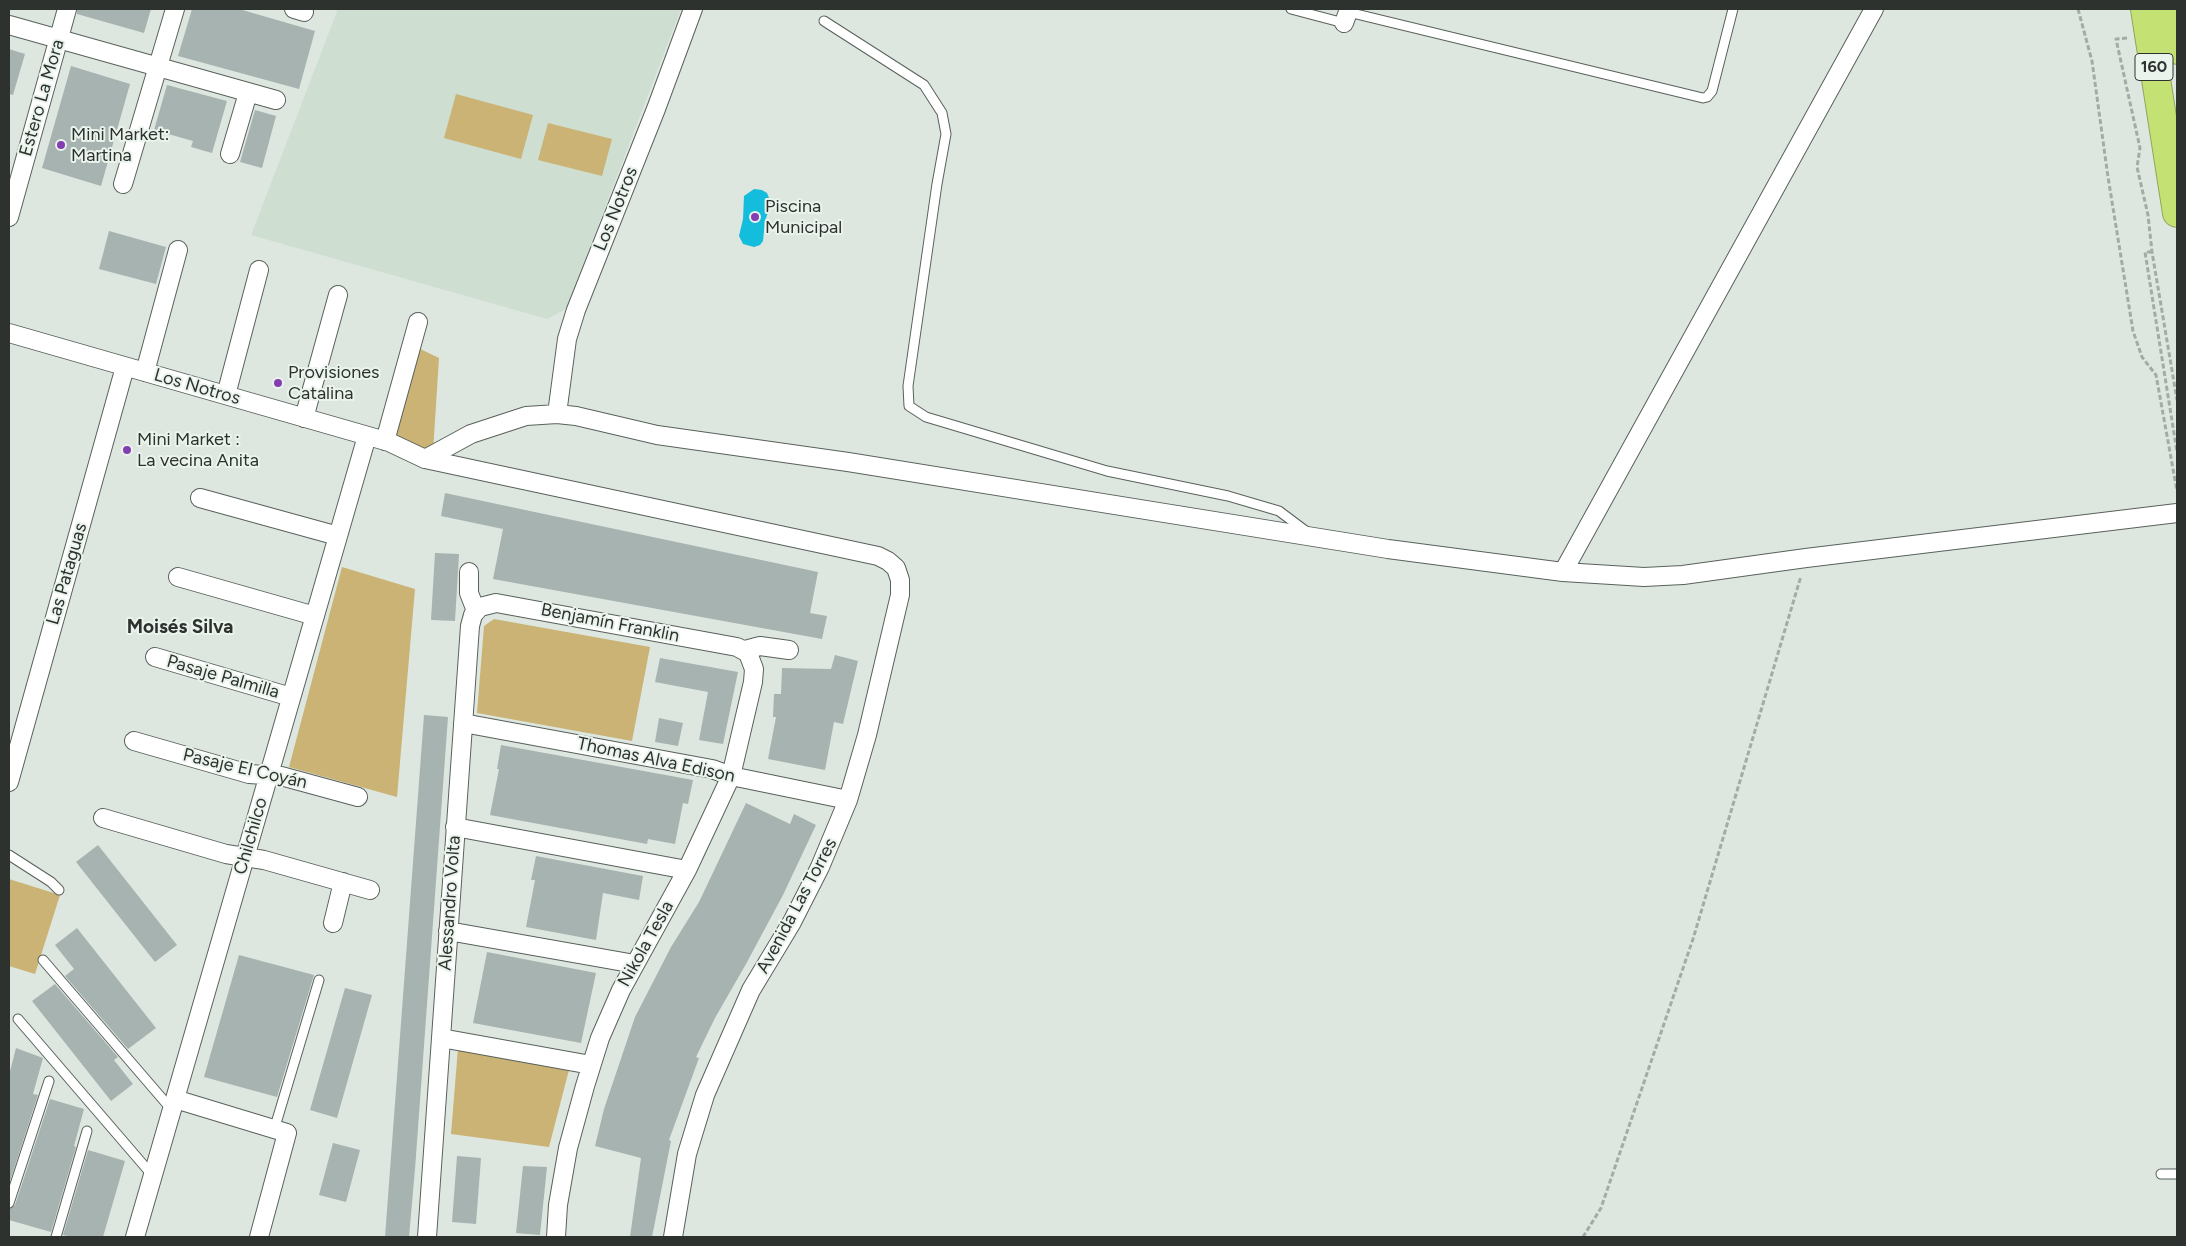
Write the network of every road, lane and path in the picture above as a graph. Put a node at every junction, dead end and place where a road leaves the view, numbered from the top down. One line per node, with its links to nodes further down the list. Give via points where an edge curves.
1 (67, 9): 14 (street, Estero La Mora)
2 (175, 9): 16 (street)
3 (693, 9): 35 (street, Los Notros, via 576,310 567,339)
4 (1291, 9): 10 (lane)
5 (1733, 9): 10 (lane, via 1712,91 1703,98)
6 (1874, 9): 49 (street)
7 (2078, 9): 31 (path, via 2092,61 2133,331 2142,357)
8 (2144, 9): 13 (highway, 160)
9 (2171, 9): 15 (highway, 160)
10 (1347, 14)
11 (824, 21): 45 (lane, via 924,85 942,113 946,134 908,386 909,406 926,417 1107,471 1228,496 1279,511)
12 (9, 25): 14 (street)
13 (2149, 36): 21 (highway, 160); 24 (path, via 2116,39 2140,148 2136,167 2148,215)
14 (59, 39): 16 (street); 22 (street, Estero La Mora)
15 (2177, 50)
16 (158, 67): 17 (street); 20 (street)
17 (248, 93): 18 (street); 19 (street)
18 (276, 100)
19 (230, 154)
20 (123, 184)
21 (2177, 213)
22 (9, 216)
23 (178, 250): 30 (street)
24 (2152, 252): 32 (path, via 2145,252); 34 (path)
25 (259, 270): 33 (street)
26 (338, 295): 36 (street)
27 (418, 322): 38 (street)
28 (9, 333): 29 (street, Los Notros)
29 (125, 367): 30 (street, Los Notros); 61 (street, Las Pataguas)
30 (145, 372): 33 (street, Los Notros)
31 (2156, 375): 32 (path); 41 (path)
32 (2164, 375): 39 (path)
33 (226, 395): 36 (street, Los Notros)
34 (2177, 400)
35 (557, 414): 40 (street, via 526,416 470,434); 45 (street, via 657,435 848,462)
36 (304, 418): 37 (street, Los Notros)
37 (367, 436): 38 (street, Los Notros); 44 (street, Chilchilco)
38 (385, 441): 40 (street, Los Notros)
39 (2177, 452)
40 (425, 459): 47 (street, Los Notros, via 878,556)
41 (2177, 491)
42 (200, 498): 44 (street)
43 (2177, 513): 46 (street)
44 (338, 536): 52 (street, Chilchilco)
45 (1316, 538): 49 (street)
46 (1806, 558): 49 (street, via 1683,575); 94 (path, via 1693,939 1601,1208)
47 (896, 568): 63 (street, Avenida Las Torres, via 900,595)
48 (469, 572): 51 (street, via 469,593)
49 (1563, 572)
50 (178, 577): 52 (street)
51 (476, 611): 54 (street, Benjamín Franklin, via 485,604 502,603 737,647); 57 (street, Alessandro Volta, via 470,626)
52 (315, 616): 56 (street, Chilchilco)
53 (789, 650): 54 (street, Benjamín Franklin, via 760,646)
54 (748, 654): 60 (street, Nikola Tesla, via 754,676)
55 (155, 657): 56 (street, Pasaje Palmilla)
56 (291, 697): 59 (street, Chilchilco)
57 (463, 723): 60 (street, Thomas Alva Edison, via 712,769); 65 (street, Alessandro Volta)
58 (134, 741): 59 (street, Pasaje El Coyán, via 249,774)
59 (269, 776): 62 (street, Pasaje El Coyán, via 281,776); 67 (street, Chilchilco)
60 (731, 776): 63 (street, Thomas Alva Edison); 68 (street, Nikola Tesla)
61 (9, 782)
62 (358, 798)
63 (848, 800): 93 (street, Avenida Las Torres, via 820,867 752,990 705,1095 687,1154)
64 (103, 818): 67 (street)
65 (456, 827): 68 (street); 73 (street, Alessandro Volta)
66 (9, 855): 70 (lane, via 52,882)
67 (245, 857): 69 (street); 81 (street, Chilchilco)
68 (687, 870): 75 (street, Nikola Tesla)
69 (343, 882): 71 (street); 72 (street)
70 (59, 890)
71 (370, 890)
72 (333, 923)
73 (448, 931): 75 (street); 78 (street, Alessandro Volta)
74 (43, 960): 81 (lane)
75 (635, 964): 79 (street, Nikola Tesla, via 609,1014)
76 (319, 980): 82 (lane)
77 (18, 1019): 86 (lane)
78 (441, 1038): 79 (street); 91 (street, Alessandro Volta)
79 (591, 1065): 92 (street, Nikola Tesla, via 568,1148)
80 (50, 1081): 87 (lane)
81 (173, 1105): 82 (street); 86 (street, Chilchilco)
82 (274, 1130): 90 (street, via 286,1133)
83 (87, 1131): 88 (lane)
84 (2161, 1174): 85 (lane)
85 (2177, 1174)
86 (153, 1176): 89 (street, Chilchilco)
87 (9, 1203)
88 (56, 1237)
89 (135, 1237)
90 (259, 1237)
91 (427, 1237)
92 (556, 1237)
93 (673, 1237)
94 (1583, 1237)

